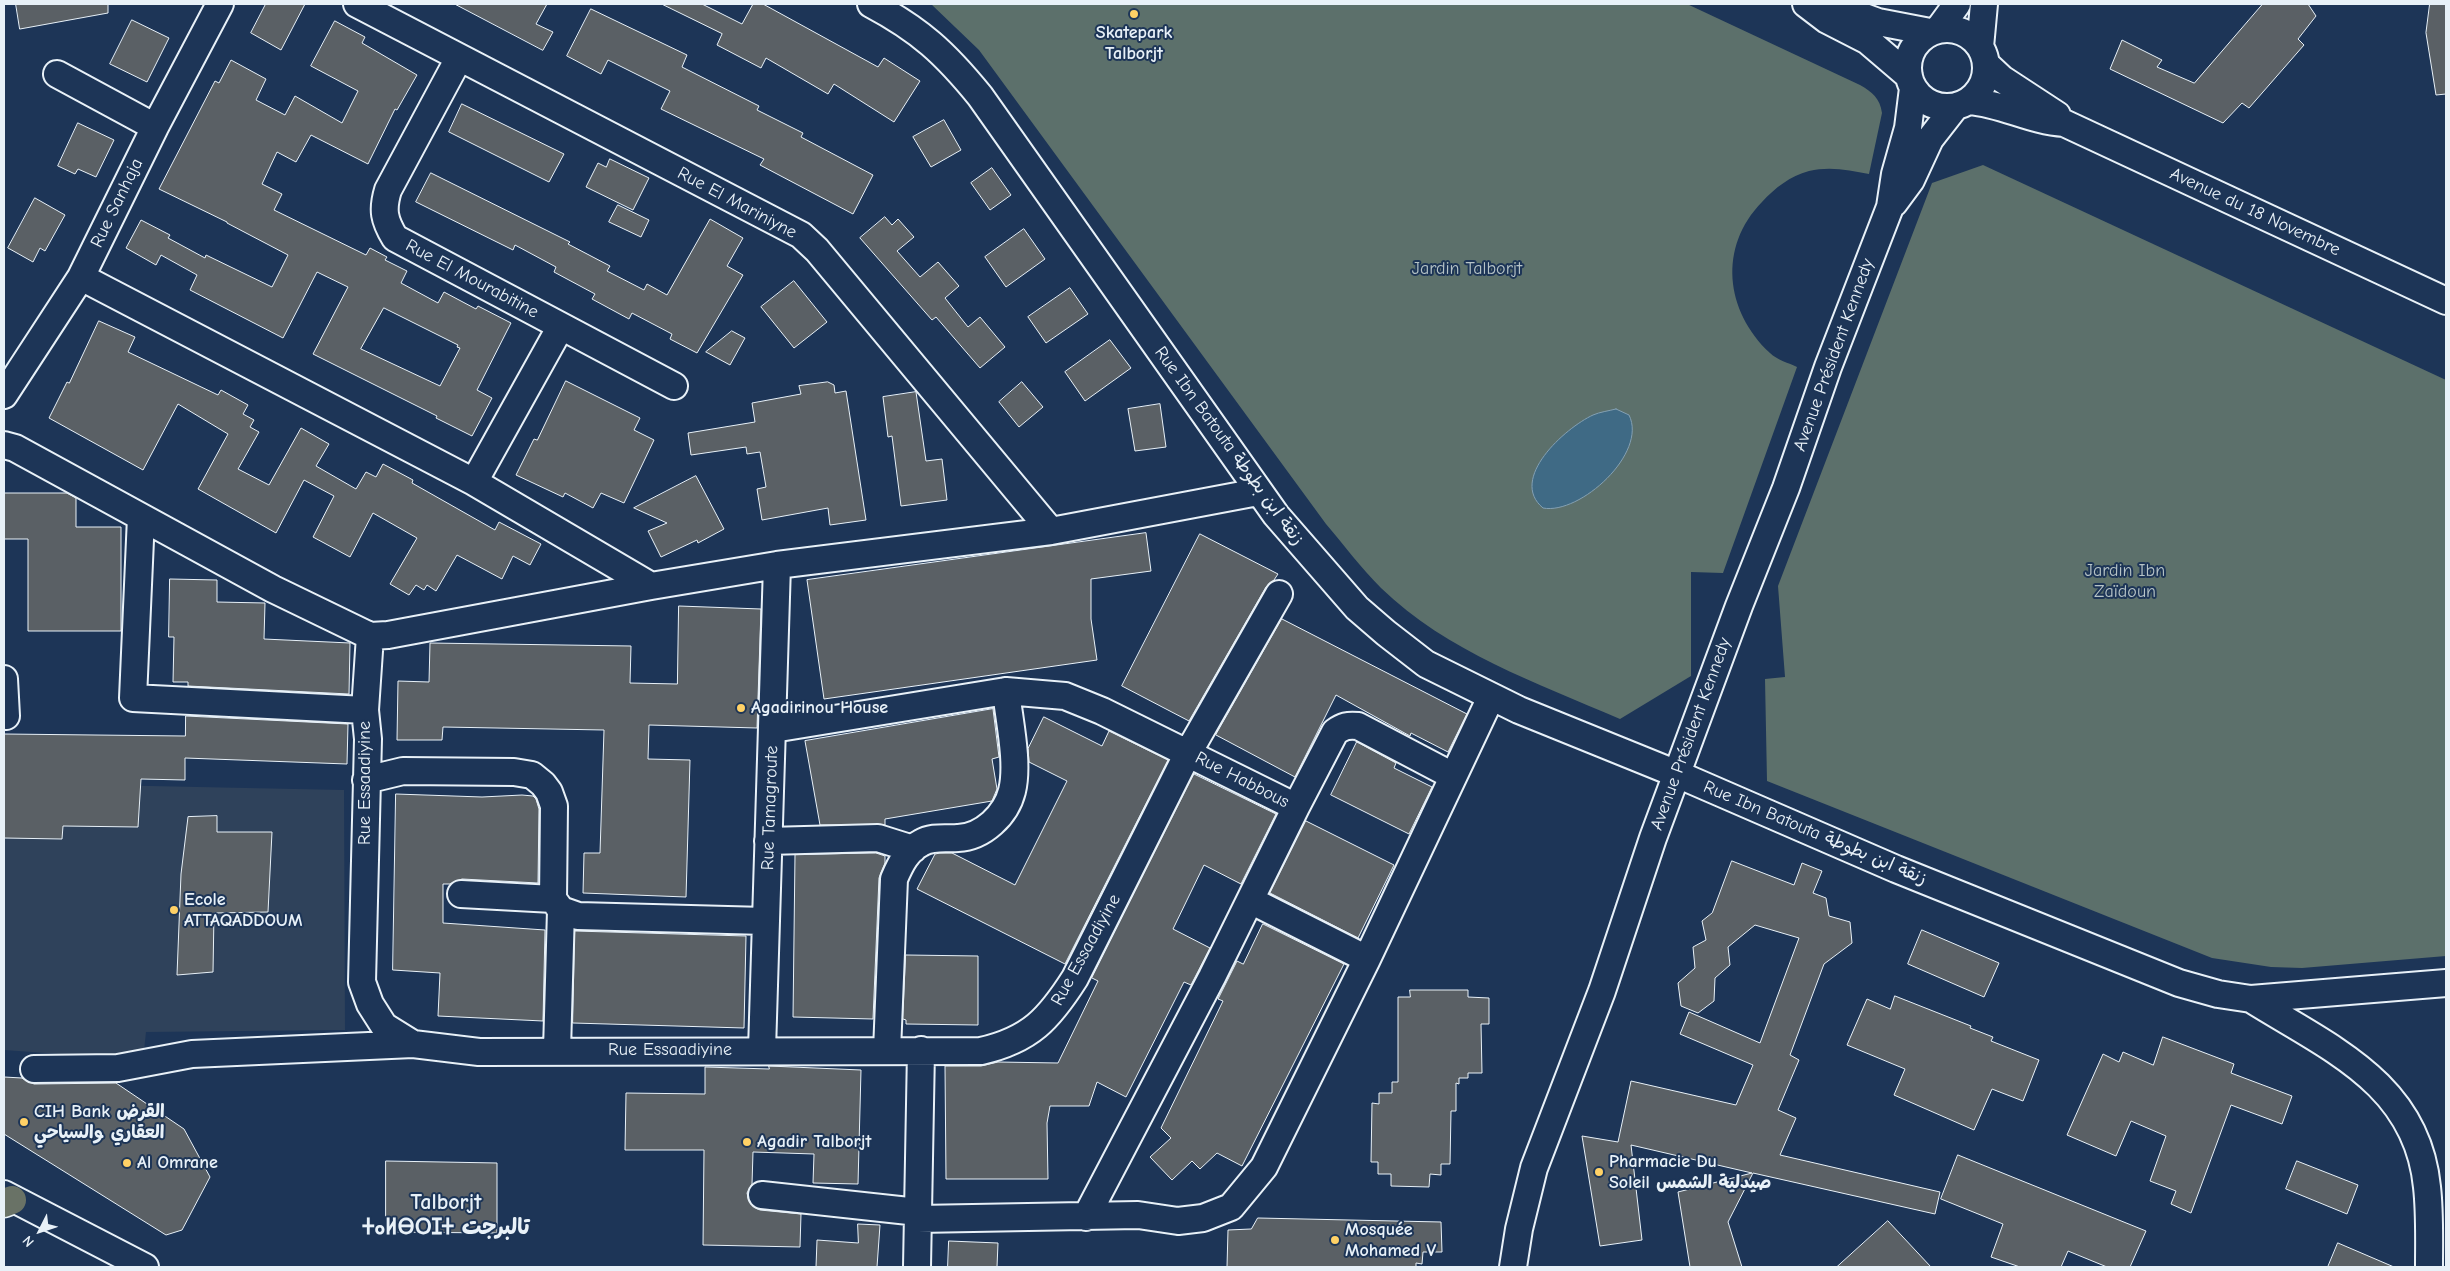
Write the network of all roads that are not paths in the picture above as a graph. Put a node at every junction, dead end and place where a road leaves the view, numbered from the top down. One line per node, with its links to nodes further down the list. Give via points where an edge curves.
1 (220, 4): 15 (street, Rue Sanhaja)
2 (357, 4): 10 (street, Rue El Mariniyne)
3 (871, 4): 24 (street, Rue Ibn Batouta زنقة ابن بطوطة, via 924,36 954,63)
4 (1806, 4): 12 (street, via 1826,20 1868,41)
5 (1829, 4): 8 (street, via 1878,22)
6 (1957, 4): 8 (street)
7 (1984, 4): 9 (street)
8 (1934, 31): 9 (street, via 1954,28 1969,34); 12 (street, via 1916,43 1909,59)
9 (1984, 56): 13 (street, via 1985,79 1979,91); 14 (street, Avenue du 18 Novembre, via 2002,79 2050,109)
10 (459, 58): 19 (street, Rue El Mourabitine, via 388,190 384,217 395,238); 26 (street, Rue El Mariniyne, via 801,236 817,250)
11 (57, 74): 15 (street)
12 (1911, 82): 13 (street, via 1920,97 1931,104 1942,107); 16 (street, Avenue Président Kennedy, via 1908,128)
13 (1962, 104): 14 (street, Avenue du 18 Novembre, via 2004,106 2047,121); 16 (street, Avenue Président Kennedy, via 1930,139 1910,180)
14 (2064, 123): 18 (street, Avenue du 18 Novembre)
15 (155, 127): 17 (street, Rue Sanhaja)
16 (1890, 207): 38 (street, Avenue Président Kennedy)
17 (81, 277): 21 (street, Rue Sanhaja); 23 (street)
18 (2446, 301)
19 (561, 326): 20 (street, Rue El Mourabitine); 23 (street)
20 (674, 386)
21 (4, 395)
22 (4, 445): 25 (street)
23 (474, 482): 28 (street)
24 (1258, 492): 26 (street); 33 (street, Rue Ibn Batouta زنقة ابن بطوطة, via 1357,608 1426,664)
25 (140, 517): 30 (street, via 273,589); 34 (street, via 133,698)
26 (1051, 531): 27 (street)
27 (777, 565): 28 (street); 36 (street, Rue Tamagroute)
28 (651, 586): 30 (street)
29 (1279, 594): 37 (street, Rue Essaadiyine)
30 (370, 636): 34 (street, Rue Essaadiyine)
31 (4, 679): 35 (street)
32 (1006, 692): 36 (street, Rue Habbous); 37 (street, Rue Habbous, via 1065,696 1078,700); 43 (street, via 1014,765 1012,791 1000,814 983,831 969,837 931,838)
33 (1491, 697): 38 (street, Rue Ibn Batouta زنقة ابن بطوطة); 39 (street)
34 (365, 710): 40 (street, Rue Essaadiyine, via 368,739)
35 (6, 716)
36 (773, 729): 42 (street, Rue Tamagroute)
37 (1188, 753): 41 (street, Rue Habbous); 54 (street, Rue Essaadiyine, via 1075,978 1057,1007 1042,1023 1020,1038 990,1049)
38 (1677, 774): 50 (street, Rue Ibn Batouta زنقة ابن بطوطة, via 1896,869 2179,983); 63 (street, Avenue Président Kennedy, via 1602,990 1534,1168)
39 (1453, 776): 41 (street, via 1358,726 1349,725 1335,732); 48 (street)
40 (366, 780): 46 (street, via 403,771 532,775 543,784 554,806); 51 (street, Rue Essaadiyine, via 362,982 370,1004 384,1026)
41 (1296, 807): 45 (street, Rue Habbous)
42 (768, 841): 43 (street, via 878,838); 47 (street, Rue Tamagroute)
43 (913, 849): 55 (street, via 894,879)
44 (461, 894): 46 (street)
45 (1250, 900): 48 (street); 60 (street, Rue Habbous)
46 (557, 904): 47 (street, via 578,916); 52 (street)
47 (765, 921): 53 (street, Rue Tamagroute)
48 (1367, 959): 60 (street, via 1264,1167 1231,1206 1202,1218 1178,1221 1138,1215)
49 (2446, 983): 50 (street, Rue Ibn Batouta زنقة ابن بطوطة)
50 (2251, 999): 64 (street, via 2358,1066 2390,1095 2411,1128 2421,1156 2427,1187)
51 (414, 1044): 52 (street, Rue Essaadiyine, via 479,1052); 56 (street, via 192,1054 118,1068)
52 (557, 1050): 53 (street, Rue Essaadiyine)
53 (762, 1050): 55 (street, Rue Essaadiyine)
54 (921, 1050): 55 (street, Rue Essaadiyine); 59 (street)
55 (887, 1051)
56 (34, 1069)
57 (762, 1194): 59 (street)
58 (7, 1199): 61 (street)
59 (918, 1216): 60 (street); 62 (street)
60 (1086, 1217)
61 (145, 1267)
62 (917, 1267)
63 (1513, 1267)
64 (2429, 1267)

